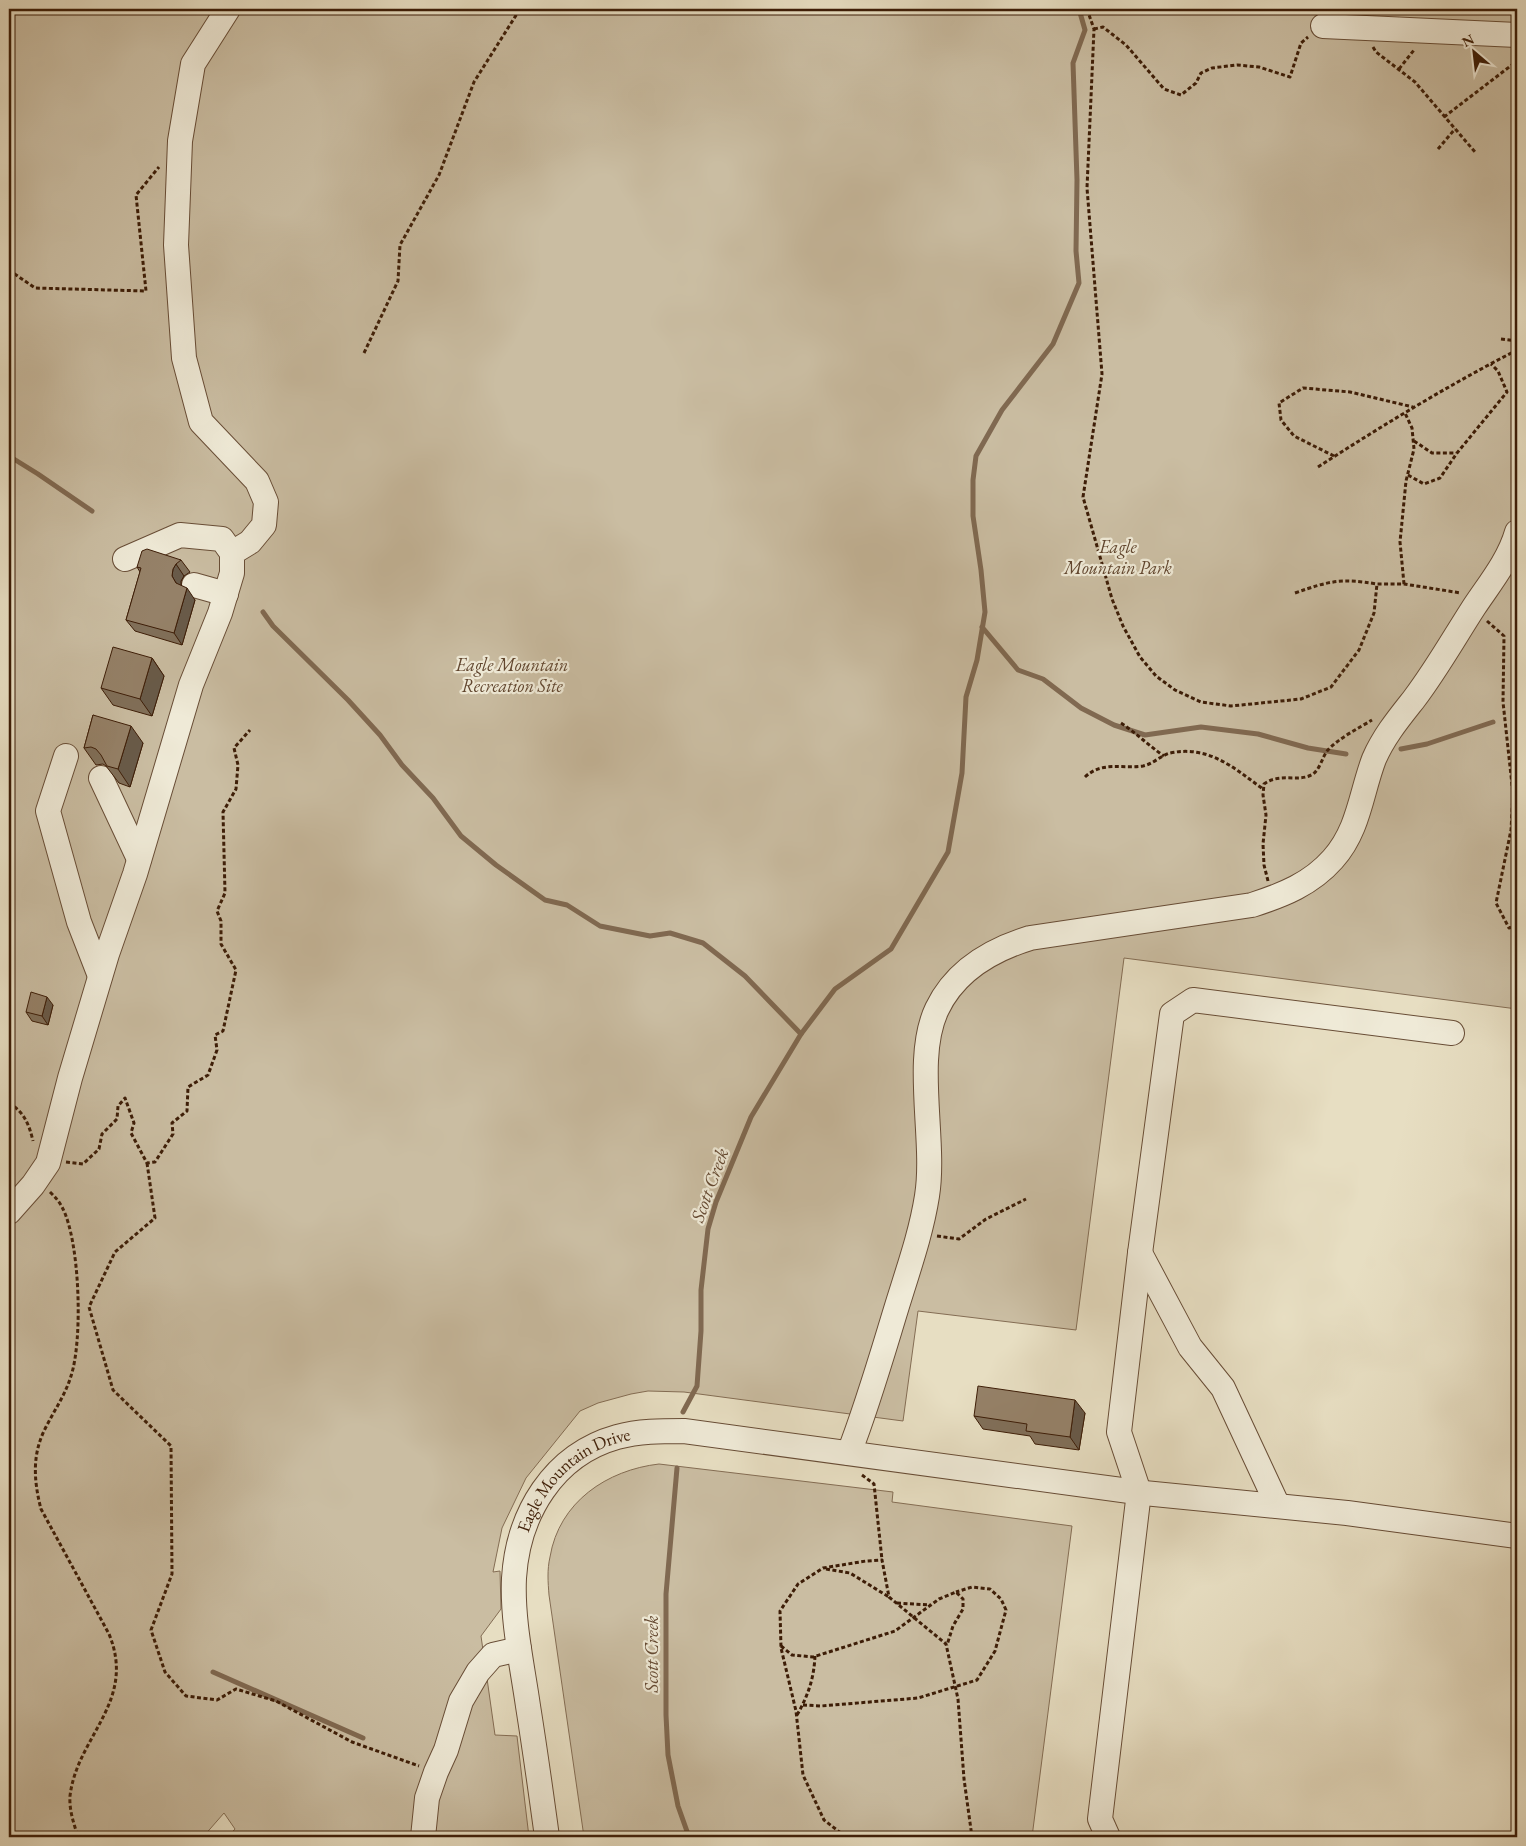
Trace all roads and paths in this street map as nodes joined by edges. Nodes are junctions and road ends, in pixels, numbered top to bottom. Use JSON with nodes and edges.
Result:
{"nodes":[{"id":1,"x":228,"y":9,"type":"edge"},
{"id":2,"x":520,"y":9,"type":"edge"},
{"id":3,"x":1087,"y":9,"type":"edge"},
{"id":4,"x":1323,"y":26,"type":"joint"},
{"id":5,"x":1360,"y":28,"type":"junction"},
{"id":6,"x":1094,"y":29,"type":"junction"},
{"id":7,"x":1517,"y":35,"type":"edge"},
{"id":8,"x":1517,"y":61,"type":"edge"},
{"id":9,"x":1444,"y":117,"type":"junction"},
{"id":10,"x":1455,"y":129,"type":"junction"},
{"id":11,"x":1438,"y":149,"type":"dead end"},
{"id":12,"x":1475,"y":152,"type":"dead end"},
{"id":13,"x":161,"y":164,"type":"dead end"},
{"id":14,"x":9,"y":270,"type":"edge"},
{"id":15,"x":1501,"y":339,"type":"dead end"},
{"id":16,"x":1517,"y":341,"type":"edge"},
{"id":17,"x":1517,"y":350,"type":"edge"},
{"id":18,"x":364,"y":353,"type":"dead end"},
{"id":19,"x":1491,"y":364,"type":"junction"},
{"id":20,"x":1414,"y":407,"type":"junction"},
{"id":21,"x":1405,"y":412,"type":"junction"},
{"id":22,"x":1414,"y":440,"type":"junction"},
{"id":23,"x":1457,"y":453,"type":"junction"},
{"id":24,"x":1334,"y":456,"type":"junction"},
{"id":25,"x":1318,"y":466,"type":"dead end"},
{"id":26,"x":1408,"y":475,"type":"junction"},
{"id":27,"x":1517,"y":532,"type":"edge"},
{"id":28,"x":232,"y":553,"type":"junction"},
{"id":29,"x":125,"y":559,"type":"dead end"},
{"id":30,"x":1377,"y":584,"type":"junction"},
{"id":31,"x":1404,"y":584,"type":"junction"},
{"id":32,"x":194,"y":585,"type":"dead end"},
{"id":33,"x":1295,"y":593,"type":"dead end"},
{"id":34,"x":226,"y":594,"type":"junction"},
{"id":35,"x":1477,"y":603,"type":"junction"},
{"id":36,"x":1379,"y":717,"type":"dead end"},
{"id":37,"x":1121,"y":723,"type":"dead end"},
{"id":38,"x":250,"y":730,"type":"dead end"},
{"id":39,"x":66,"y":756,"type":"dead end"},
{"id":40,"x":1164,"y":756,"type":"junction"},
{"id":41,"x":1084,"y":777,"type":"dead end"},
{"id":42,"x":101,"y":778,"type":"dead end"},
{"id":43,"x":1263,"y":789,"type":"junction"},
{"id":44,"x":1510,"y":830,"type":"junction"},
{"id":45,"x":1517,"y":831,"type":"edge"},
{"id":46,"x":139,"y":859,"type":"junction"},
{"id":47,"x":1272,"y":898,"type":"junction"},
{"id":48,"x":1517,"y":926,"type":"edge"},
{"id":49,"x":100,"y":976,"type":"junction"},
{"id":50,"x":1452,"y":1034,"type":"dead end"},
{"id":51,"x":9,"y":1103,"type":"edge"},
{"id":52,"x":147,"y":1163,"type":"junction"},
{"id":53,"x":42,"y":1171,"type":"junction"},
{"id":54,"x":1026,"y":1199,"type":"dead end"},
{"id":55,"x":9,"y":1212,"type":"edge"},
{"id":56,"x":919,"y":1233,"type":"junction"},
{"id":57,"x":1140,"y":1253,"type":"junction"},
{"id":58,"x":849,"y":1453,"type":"junction"},
{"id":59,"x":1140,"y":1492,"type":"junction"},
{"id":60,"x":1278,"y":1506,"type":"junction"},
{"id":61,"x":1517,"y":1536,"type":"edge"},
{"id":62,"x":882,"y":1560,"type":"junction"},
{"id":63,"x":823,"y":1568,"type":"junction"},
{"id":64,"x":956,"y":1592,"type":"junction"},
{"id":65,"x":889,"y":1598,"type":"junction"},
{"id":66,"x":894,"y":1602,"type":"junction"},
{"id":67,"x":931,"y":1605,"type":"junction"},
{"id":68,"x":914,"y":1618,"type":"junction"},
{"id":69,"x":947,"y":1645,"type":"junction"},
{"id":70,"x":781,"y":1646,"type":"junction"},
{"id":71,"x":519,"y":1650,"type":"junction"},
{"id":72,"x":815,"y":1656,"type":"junction"},
{"id":73,"x":955,"y":1686,"type":"junction"},
{"id":74,"x":802,"y":1705,"type":"junction"},
{"id":75,"x":796,"y":1715,"type":"junction"},
{"id":76,"x":436,"y":1772,"type":"junction"},
{"id":77,"x":78,"y":1837,"type":"edge"},
{"id":78,"x":423,"y":1837,"type":"edge"},
{"id":79,"x":548,"y":1837,"type":"edge"},
{"id":80,"x":596,"y":1837,"type":"edge"},
{"id":81,"x":611,"y":1837,"type":"edge"},
{"id":82,"x":846,"y":1837,"type":"edge"},
{"id":83,"x":972,"y":1837,"type":"edge"},
{"id":84,"x":1108,"y":1837,"type":"edge"}],
"edges":[{"from":1,"to":28,"type":"street"},
{"from":2,"to":18,"type":"path"},
{"from":3,"to":6,"type":"path"},
{"from":4,"to":5,"type":"street"},
{"from":4,"to":6,"type":"path"},
{"from":5,"to":7,"type":"street"},
{"from":5,"to":9,"type":"path"},
{"from":6,"to":30,"type":"path"},
{"from":8,"to":9,"type":"path"},
{"from":9,"to":10,"type":"path"},
{"from":10,"to":11,"type":"path"},
{"from":10,"to":12,"type":"path"},
{"from":13,"to":14,"type":"path"},
{"from":15,"to":16,"type":"path"},
{"from":17,"to":19,"type":"path"},
{"from":19,"to":20,"type":"path"},
{"from":19,"to":23,"type":"path"},
{"from":20,"to":21,"type":"path"},
{"from":20,"to":24,"type":"path"},
{"from":21,"to":22,"type":"path"},
{"from":21,"to":24,"type":"path"},
{"from":22,"to":23,"type":"path"},
{"from":22,"to":26,"type":"path"},
{"from":23,"to":26,"type":"path"},
{"from":24,"to":25,"type":"path"},
{"from":26,"to":31,"type":"path"},
{"from":27,"to":35,"type":"street"},
{"from":28,"to":29,"type":"street"},
{"from":28,"to":34,"type":"street"},
{"from":30,"to":31,"type":"path"},
{"from":30,"to":33,"type":"path"},
{"from":31,"to":35,"type":"path"},
{"from":32,"to":34,"type":"street"},
{"from":34,"to":46,"type":"street"},
{"from":35,"to":44,"type":"path"},
{"from":35,"to":47,"type":"street"},
{"from":36,"to":43,"type":"path"},
{"from":37,"to":40,"type":"path"},
{"from":38,"to":52,"type":"path"},
{"from":39,"to":49,"type":"street"},
{"from":40,"to":41,"type":"path"},
{"from":40,"to":43,"type":"path"},
{"from":42,"to":46,"type":"street"},
{"from":43,"to":47,"type":"path"},
{"from":44,"to":45,"type":"path"},
{"from":44,"to":48,"type":"path"},
{"from":46,"to":49,"type":"street"},
{"from":47,"to":56,"type":"street"},
{"from":49,"to":53,"type":"street"},
{"from":50,"to":57,"type":"street"},
{"from":51,"to":53,"type":"path"},
{"from":52,"to":53,"type":"path"},
{"from":52,"to":76,"type":"path"},
{"from":53,"to":55,"type":"street"},
{"from":53,"to":77,"type":"path"},
{"from":54,"to":56,"type":"path"},
{"from":56,"to":58,"type":"street"},
{"from":57,"to":59,"type":"street"},
{"from":57,"to":60,"type":"street"},
{"from":58,"to":59,"type":"street","name":"Eagle Mountain Drive"},
{"from":58,"to":62,"type":"path"},
{"from":58,"to":71,"type":"street","name":"Eagle Mountain Drive"},
{"from":59,"to":60,"type":"street","name":"Eagle Mountain Drive"},
{"from":59,"to":84,"type":"street"},
{"from":60,"to":61,"type":"street","name":"Eagle Mountain Drive"},
{"from":62,"to":63,"type":"path"},
{"from":62,"to":65,"type":"path"},
{"from":63,"to":65,"type":"path"},
{"from":63,"to":70,"type":"path"},
{"from":64,"to":67,"type":"path"},
{"from":64,"to":69,"type":"path"},
{"from":64,"to":73,"type":"path"},
{"from":65,"to":66,"type":"path"},
{"from":66,"to":67,"type":"path"},
{"from":66,"to":68,"type":"path"},
{"from":67,"to":68,"type":"path"},
{"from":68,"to":69,"type":"path"},
{"from":68,"to":72,"type":"path"},
{"from":69,"to":73,"type":"path"},
{"from":70,"to":72,"type":"path"},
{"from":70,"to":75,"type":"path"},
{"from":71,"to":76,"type":"street"},
{"from":71,"to":79,"type":"street","name":"Eagle Mountain Drive"},
{"from":72,"to":74,"type":"path"},
{"from":73,"to":74,"type":"path"},
{"from":73,"to":83,"type":"path"},
{"from":74,"to":75,"type":"path"},
{"from":75,"to":82,"type":"path"},
{"from":76,"to":78,"type":"street"},
{"from":80,"to":81,"type":"path"}]}
